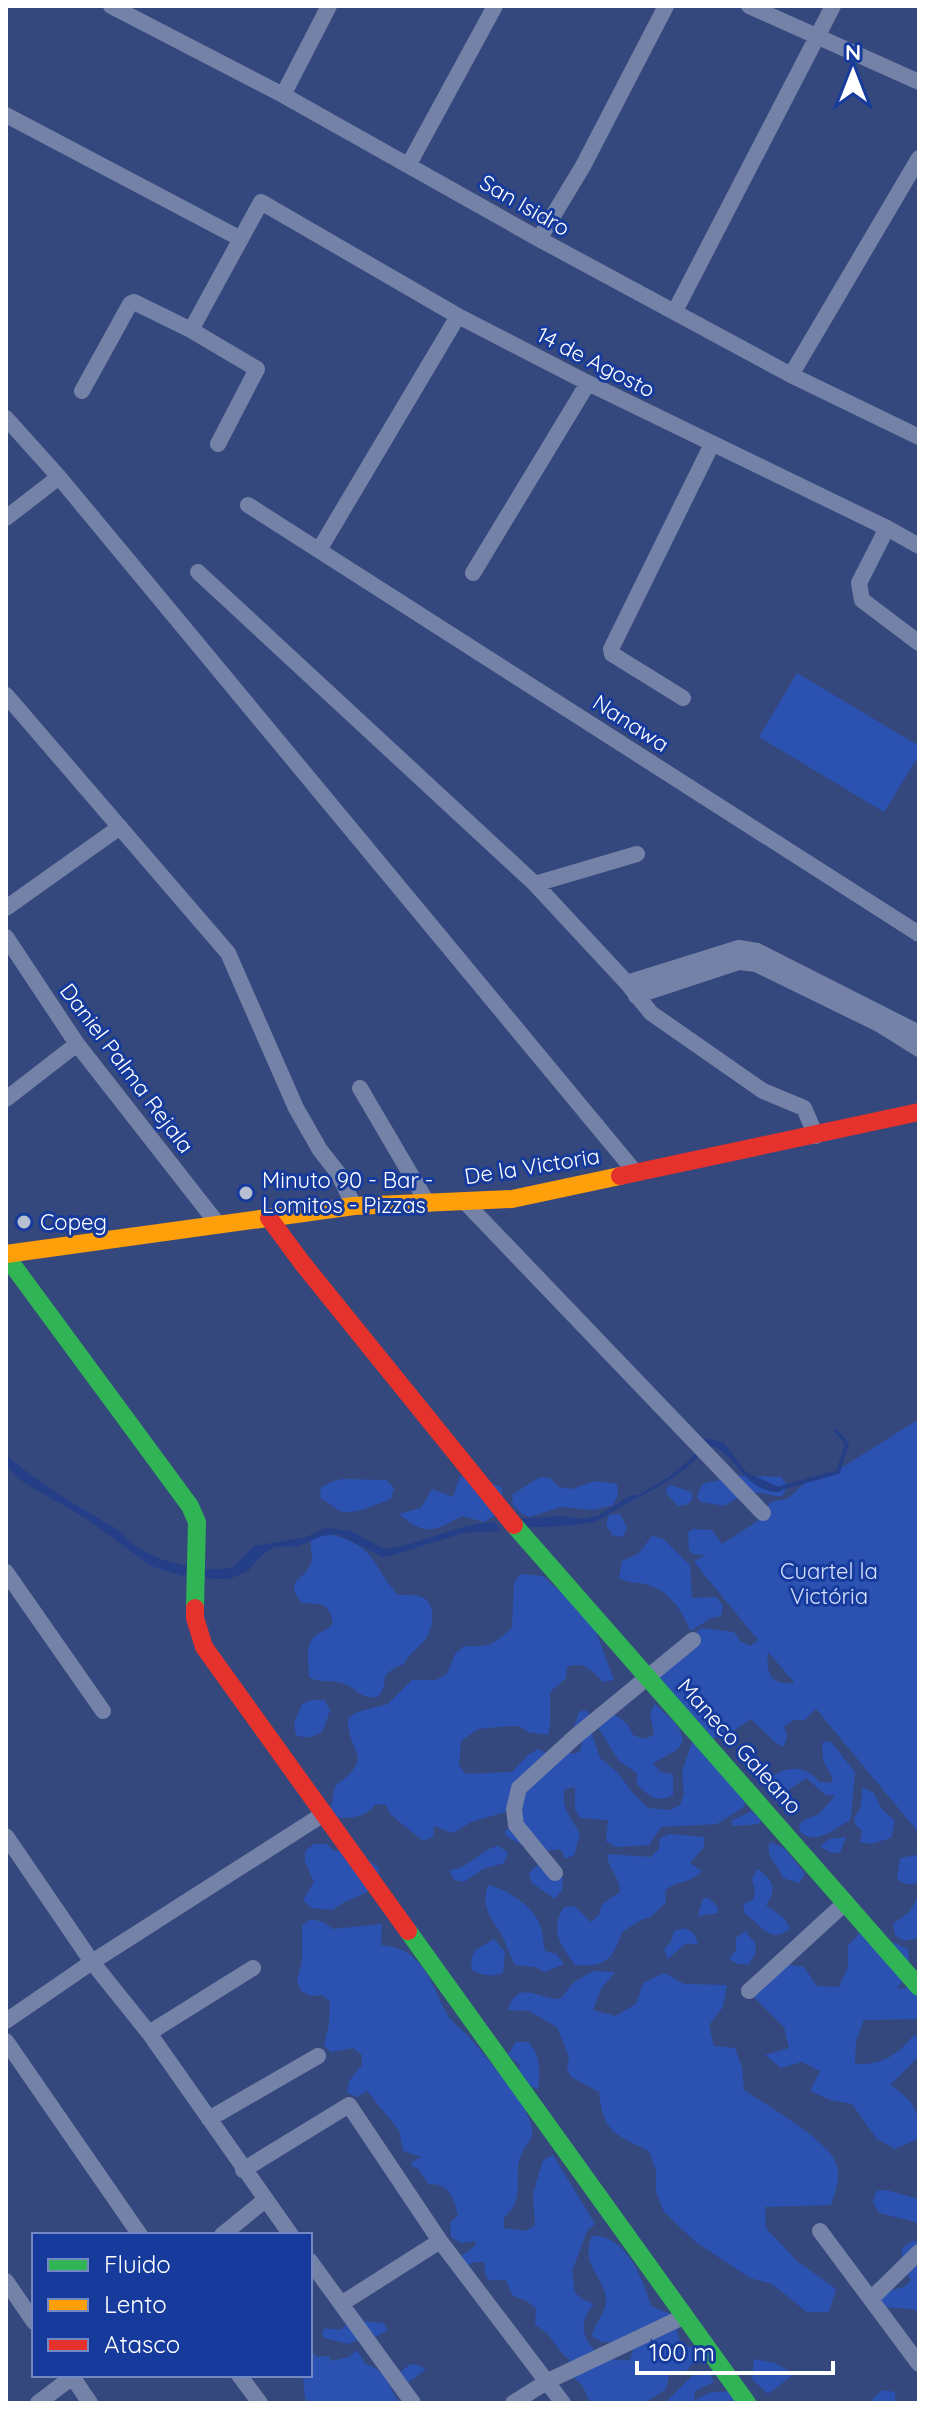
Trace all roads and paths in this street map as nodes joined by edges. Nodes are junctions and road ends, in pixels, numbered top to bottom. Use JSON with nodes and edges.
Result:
{"nodes":[{"id":1,"x":111,"y":6,"type":"edge"},
{"id":2,"x":329,"y":6,"type":"edge"},
{"id":3,"x":495,"y":6,"type":"edge"},
{"id":4,"x":666,"y":6,"type":"edge"},
{"id":5,"x":749,"y":6,"type":"edge"},
{"id":6,"x":833,"y":6,"type":"edge"},
{"id":7,"x":817,"y":37,"type":"junction"},
{"id":8,"x":919,"y":82,"type":"edge"},
{"id":9,"x":283,"y":95,"type":"junction"},
{"id":10,"x":6,"y":115,"type":"edge"},
{"id":11,"x":919,"y":158,"type":"edge"},
{"id":12,"x":409,"y":164,"type":"junction"},
{"id":13,"x":241,"y":239,"type":"junction"},
{"id":14,"x":539,"y":239,"type":"junction"},
{"id":15,"x":675,"y":311,"type":"junction"},
{"id":16,"x":458,"y":316,"type":"junction"},
{"id":17,"x":191,"y":330,"type":"junction"},
{"id":18,"x":791,"y":375,"type":"junction"},
{"id":19,"x":588,"y":383,"type":"junction"},
{"id":20,"x":82,"y":391,"type":"dead end"},
{"id":21,"x":6,"y":418,"type":"edge"},
{"id":22,"x":919,"y":437,"type":"edge"},
{"id":23,"x":218,"y":444,"type":"dead end"},
{"id":24,"x":712,"y":444,"type":"junction"},
{"id":25,"x":59,"y":477,"type":"junction"},
{"id":26,"x":248,"y":505,"type":"dead end"},
{"id":27,"x":6,"y":518,"type":"edge"},
{"id":28,"x":887,"y":528,"type":"junction"},
{"id":29,"x":919,"y":546,"type":"edge"},
{"id":30,"x":319,"y":550,"type":"junction"},
{"id":31,"x":198,"y":572,"type":"dead end"},
{"id":32,"x":473,"y":573,"type":"dead end"},
{"id":33,"x":919,"y":643,"type":"edge"},
{"id":34,"x":6,"y":695,"type":"edge"},
{"id":35,"x":683,"y":698,"type":"dead end"},
{"id":36,"x":120,"y":827,"type":"junction"},
{"id":37,"x":637,"y":854,"type":"dead end"},
{"id":38,"x":535,"y":884,"type":"junction"},
{"id":39,"x":6,"y":908,"type":"edge"},
{"id":40,"x":919,"y":934,"type":"edge"},
{"id":41,"x":6,"y":937,"type":"edge"},
{"id":42,"x":739,"y":955,"type":"junction"},
{"id":43,"x":632,"y":990,"type":"junction"},
{"id":44,"x":919,"y":1033,"type":"edge"},
{"id":45,"x":77,"y":1044,"type":"junction"},
{"id":46,"x":919,"y":1049,"type":"edge"},
{"id":47,"x":360,"y":1088,"type":"dead end"},
{"id":48,"x":6,"y":1099,"type":"edge"},
{"id":49,"x":919,"y":1112,"type":"edge"},
{"id":50,"x":816,"y":1136,"type":"junction"},
{"id":51,"x":636,"y":1173,"type":"junction"},
{"id":52,"x":465,"y":1202,"type":"junction"},
{"id":53,"x":428,"y":1204,"type":"junction"},
{"id":54,"x":354,"y":1206,"type":"junction"},
{"id":55,"x":269,"y":1218,"type":"junction"},
{"id":56,"x":217,"y":1223,"type":"junction"},
{"id":57,"x":6,"y":1255,"type":"edge"},
{"id":58,"x":763,"y":1513,"type":"dead end"},
{"id":59,"x":6,"y":1572,"type":"edge"},
{"id":60,"x":693,"y":1640,"type":"dead end"},
{"id":61,"x":648,"y":1678,"type":"junction"},
{"id":62,"x":103,"y":1711,"type":"dead end"},
{"id":63,"x":325,"y":1813,"type":"junction"},
{"id":64,"x":6,"y":1836,"type":"edge"},
{"id":65,"x":555,"y":1873,"type":"dead end"},
{"id":66,"x":846,"y":1902,"type":"junction"},
{"id":67,"x":92,"y":1962,"type":"junction"},
{"id":68,"x":253,"y":1968,"type":"dead end"},
{"id":69,"x":919,"y":1987,"type":"edge"},
{"id":70,"x":749,"y":1991,"type":"dead end"},
{"id":71,"x":6,"y":2021,"type":"edge"},
{"id":72,"x":149,"y":2033,"type":"junction"},
{"id":73,"x":6,"y":2041,"type":"edge"},
{"id":74,"x":318,"y":2056,"type":"dead end"},
{"id":75,"x":209,"y":2119,"type":"junction"},
{"id":76,"x":243,"y":2170,"type":"junction"},
{"id":77,"x":265,"y":2200,"type":"junction"},
{"id":78,"x":820,"y":2231,"type":"dead end"},
{"id":79,"x":139,"y":2233,"type":"edge"},
{"id":80,"x":224,"y":2233,"type":"edge"},
{"id":81,"x":290,"y":2233,"type":"edge"},
{"id":82,"x":440,"y":2241,"type":"junction"},
{"id":83,"x":919,"y":2252,"type":"edge"},
{"id":84,"x":312,"y":2264,"type":"edge"},
{"id":85,"x":6,"y":2281,"type":"edge"},
{"id":86,"x":871,"y":2299,"type":"junction"},
{"id":87,"x":341,"y":2304,"type":"junction"},
{"id":88,"x":685,"y":2316,"type":"junction"},
{"id":89,"x":32,"y":2319,"type":"edge"},
{"id":90,"x":919,"y":2364,"type":"edge"},
{"id":91,"x":72,"y":2377,"type":"edge"},
{"id":92,"x":74,"y":2377,"type":"edge"},
{"id":93,"x":240,"y":2377,"type":"edge"},
{"id":94,"x":548,"y":2381,"type":"junction"},
{"id":95,"x":38,"y":2403,"type":"edge"},
{"id":96,"x":90,"y":2403,"type":"edge"},
{"id":97,"x":260,"y":2403,"type":"edge"},
{"id":98,"x":413,"y":2403,"type":"edge"},
{"id":99,"x":513,"y":2403,"type":"edge"},
{"id":100,"x":563,"y":2403,"type":"edge"},
{"id":101,"x":747,"y":2403,"type":"edge"}],
"edges":[{"from":1,"to":9,"type":"street","name":"San Isidro"},
{"from":2,"to":9,"type":"street"},
{"from":3,"to":12,"type":"street"},
{"from":4,"to":14,"type":"street"},
{"from":5,"to":7,"type":"street"},
{"from":6,"to":7,"type":"street"},
{"from":7,"to":8,"type":"street"},
{"from":7,"to":15,"type":"street"},
{"from":9,"to":12,"type":"street","name":"San Isidro"},
{"from":10,"to":13,"type":"street"},
{"from":11,"to":18,"type":"street"},
{"from":12,"to":14,"type":"street","name":"San Isidro"},
{"from":13,"to":16,"type":"street","name":"14 de Agosto"},
{"from":13,"to":17,"type":"street"},
{"from":14,"to":15,"type":"street","name":"San Isidro"},
{"from":15,"to":18,"type":"street","name":"San Isidro"},
{"from":16,"to":19,"type":"street","name":"14 de Agosto"},
{"from":16,"to":30,"type":"street"},
{"from":17,"to":20,"type":"street"},
{"from":17,"to":23,"type":"street"},
{"from":18,"to":22,"type":"street","name":"San Isidro"},
{"from":19,"to":24,"type":"street","name":"14 de Agosto"},
{"from":19,"to":32,"type":"street"},
{"from":21,"to":25,"type":"street"},
{"from":24,"to":28,"type":"street","name":"14 de Agosto"},
{"from":24,"to":35,"type":"street"},
{"from":25,"to":27,"type":"street"},
{"from":25,"to":51,"type":"street"},
{"from":26,"to":30,"type":"street","name":"Nanawa"},
{"from":28,"to":29,"type":"street","name":"14 de Agosto"},
{"from":28,"to":33,"type":"street"},
{"from":30,"to":40,"type":"street","name":"Nanawa"},
{"from":31,"to":38,"type":"street"},
{"from":34,"to":36,"type":"street"},
{"from":36,"to":39,"type":"street"},
{"from":36,"to":54,"type":"street"},
{"from":37,"to":38,"type":"street"},
{"from":38,"to":43,"type":"street"},
{"from":41,"to":45,"type":"street","name":"Daniel Palma Rejala"},
{"from":42,"to":43,"type":"street"},
{"from":42,"to":44,"type":"street"},
{"from":42,"to":46,"type":"street"},
{"from":43,"to":50,"type":"street"},
{"from":45,"to":48,"type":"street"},
{"from":45,"to":56,"type":"street","name":"Daniel Palma Rejala"},
{"from":47,"to":53,"type":"street"},
{"from":49,"to":50,"type":"street","name":"De la Victoria"},
{"from":50,"to":51,"type":"street","name":"De la Victoria"},
{"from":51,"to":52,"type":"street","name":"De la Victoria"},
{"from":52,"to":53,"type":"street","name":"De la Victoria"},
{"from":52,"to":58,"type":"street"},
{"from":53,"to":54,"type":"street","name":"De la Victoria"},
{"from":54,"to":55,"type":"street","name":"De la Victoria"},
{"from":55,"to":56,"type":"street","name":"De la Victoria"},
{"from":55,"to":61,"type":"street","name":"Maneco Galeano"},
{"from":56,"to":57,"type":"street","name":"De la Victoria"},
{"from":57,"to":63,"type":"street"},
{"from":59,"to":62,"type":"street"},
{"from":60,"to":61,"type":"street"},
{"from":61,"to":65,"type":"street"},
{"from":61,"to":66,"type":"street","name":"Maneco Galeano"},
{"from":63,"to":67,"type":"street"},
{"from":63,"to":88,"type":"street"},
{"from":64,"to":67,"type":"street"},
{"from":66,"to":69,"type":"street","name":"Maneco Galeano"},
{"from":66,"to":70,"type":"street"},
{"from":67,"to":71,"type":"street"},
{"from":67,"to":72,"type":"street"},
{"from":68,"to":72,"type":"street"},
{"from":72,"to":75,"type":"street"},
{"from":73,"to":79,"type":"street"},
{"from":74,"to":75,"type":"street"},
{"from":75,"to":76,"type":"street"},
{"from":76,"to":77,"type":"street"},
{"from":76,"to":82,"type":"street"},
{"from":77,"to":80,"type":"street"},
{"from":77,"to":81,"type":"street"},
{"from":78,"to":86,"type":"street"},
{"from":82,"to":87,"type":"street"},
{"from":82,"to":94,"type":"street"},
{"from":83,"to":86,"type":"street"},
{"from":84,"to":87,"type":"street"},
{"from":85,"to":89,"type":"street"},
{"from":86,"to":90,"type":"street"},
{"from":87,"to":98,"type":"street"},
{"from":88,"to":94,"type":"street"},
{"from":88,"to":101,"type":"street"},
{"from":91,"to":95,"type":"street"},
{"from":92,"to":96,"type":"street"},
{"from":93,"to":97,"type":"street"},
{"from":94,"to":99,"type":"street"},
{"from":94,"to":100,"type":"street"}]}
